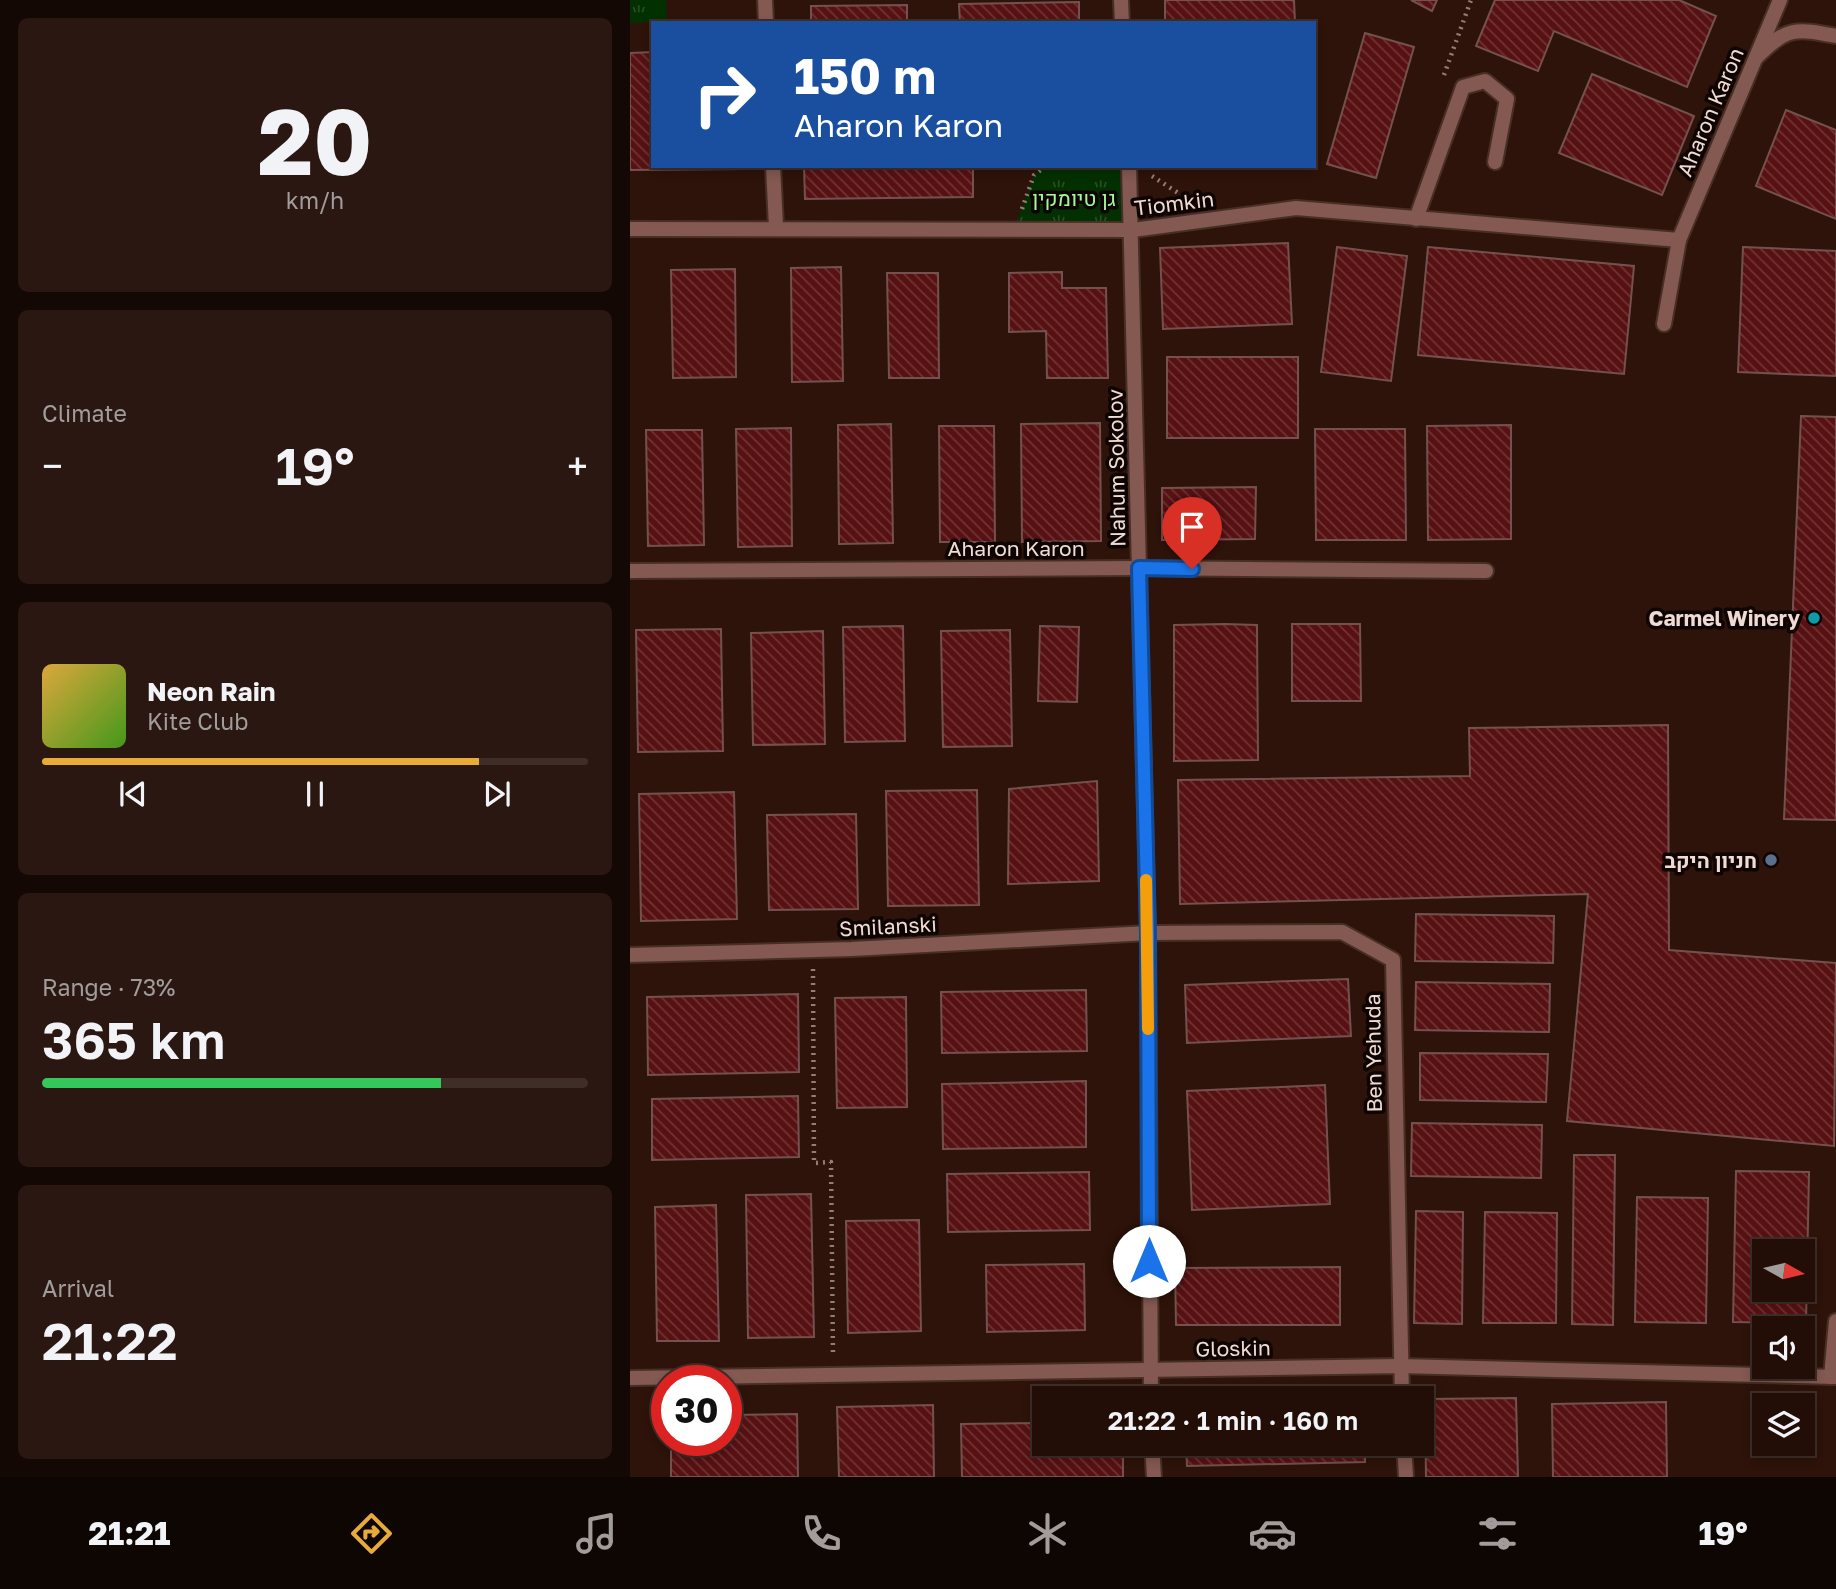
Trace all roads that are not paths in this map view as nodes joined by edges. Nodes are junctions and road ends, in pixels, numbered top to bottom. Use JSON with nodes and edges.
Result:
{"nodes":[{"id":1,"x":765,"y":0,"type":"edge"},
{"id":2,"x":1121,"y":0,"type":"edge"},
{"id":3,"x":1780,"y":0,"type":"edge"},
{"id":4,"x":766,"y":21,"type":"edge"},
{"id":5,"x":1122,"y":21,"type":"edge"},
{"id":6,"x":1836,"y":36,"type":"edge"},
{"id":7,"x":1757,"y":57,"type":"junction"},
{"id":8,"x":1495,"y":162,"type":"dead end"},
{"id":9,"x":773,"y":168,"type":"edge"},
{"id":10,"x":1129,"y":168,"type":"edge"},
{"id":11,"x":1416,"y":219,"type":"junction"},
{"id":12,"x":776,"y":227,"type":"junction"},
{"id":13,"x":630,"y":229,"type":"edge"},
{"id":14,"x":1133,"y":230,"type":"junction"},
{"id":15,"x":1679,"y":240,"type":"junction"},
{"id":16,"x":1664,"y":324,"type":"dead end"},
{"id":17,"x":1139,"y":568,"type":"junction"},
{"id":18,"x":630,"y":571,"type":"edge"},
{"id":19,"x":1486,"y":571,"type":"dead end"},
{"id":20,"x":1148,"y":933,"type":"junction"},
{"id":21,"x":630,"y":955,"type":"edge"},
{"id":22,"x":1836,"y":1321,"type":"edge"},
{"id":23,"x":1400,"y":1366,"type":"junction"},
{"id":24,"x":1150,"y":1371,"type":"junction"},
{"id":25,"x":1833,"y":1377,"type":"edge"},
{"id":26,"x":630,"y":1378,"type":"edge"},
{"id":27,"x":1151,"y":1386,"type":"edge"},
{"id":28,"x":1401,"y":1386,"type":"edge"},
{"id":29,"x":1153,"y":1456,"type":"edge"},
{"id":30,"x":1405,"y":1456,"type":"edge"},
{"id":31,"x":1154,"y":1477,"type":"edge"},
{"id":32,"x":1406,"y":1477,"type":"edge"}],
"edges":[{"from":1,"to":4,"type":"street"},
{"from":2,"to":5,"type":"street"},
{"from":3,"to":7,"type":"street","name":"Aharon Karon"},
{"from":6,"to":7,"type":"street"},
{"from":7,"to":15,"type":"street","name":"Aharon Karon"},
{"from":8,"to":11,"type":"street"},
{"from":9,"to":12,"type":"street"},
{"from":10,"to":14,"type":"street","name":"Nahum Sokolov"},
{"from":11,"to":14,"type":"street","name":"Tiomkin"},
{"from":11,"to":15,"type":"street","name":"Tiomkin"},
{"from":12,"to":13,"type":"street","name":"Tiomkin"},
{"from":12,"to":14,"type":"street","name":"Tiomkin"},
{"from":14,"to":17,"type":"street","name":"Nahum Sokolov"},
{"from":15,"to":16,"type":"street","name":"Aharon Karon"},
{"from":17,"to":18,"type":"street","name":"Aharon Karon"},
{"from":17,"to":19,"type":"street","name":"Aharon Karon"},
{"from":17,"to":20,"type":"street","name":"Nahum Sokolov"},
{"from":20,"to":21,"type":"street","name":"Smilanski"},
{"from":20,"to":23,"type":"street","name":"Ben Yehuda"},
{"from":20,"to":24,"type":"street","name":"Nahum Sokolov"},
{"from":22,"to":25,"type":"street"},
{"from":23,"to":24,"type":"street","name":"Gloskin"},
{"from":23,"to":25,"type":"street","name":"Gloskin"},
{"from":23,"to":28,"type":"street","name":"Ben Yehuda"},
{"from":24,"to":26,"type":"street","name":"Gloskin"},
{"from":24,"to":27,"type":"street","name":"Nahum Sokolov"},
{"from":29,"to":31,"type":"street"},
{"from":30,"to":32,"type":"street"}]}
